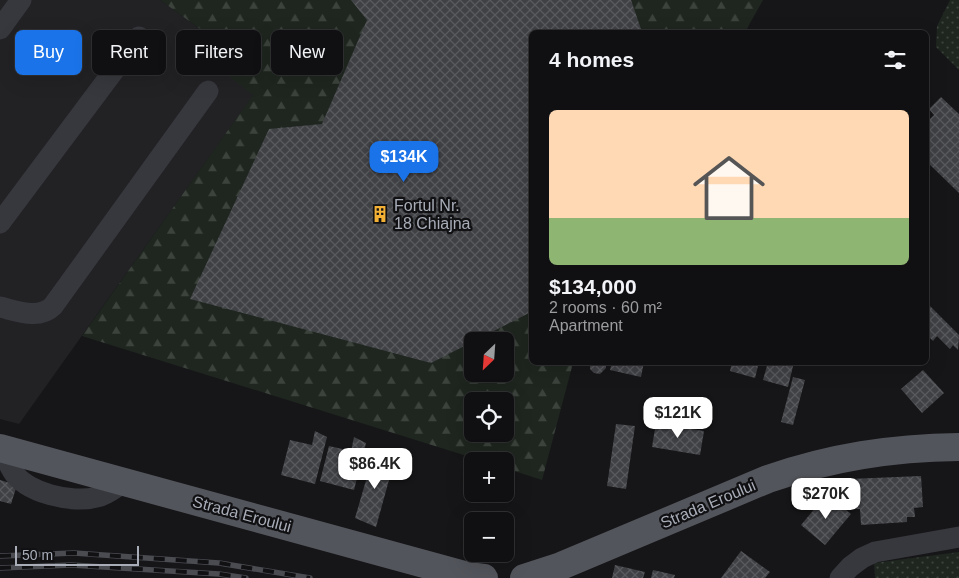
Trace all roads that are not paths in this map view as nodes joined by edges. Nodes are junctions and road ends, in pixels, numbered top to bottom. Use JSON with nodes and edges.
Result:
{"nodes":[{"id":1,"x":21,"y":0,"type":"edge"},
{"id":2,"x":0,"y":29,"type":"edge"},
{"id":3,"x":111,"y":75,"type":"edge"},
{"id":4,"x":208,"y":90,"type":"dead end"},
{"id":5,"x":0,"y":223,"type":"edge"},
{"id":6,"x":0,"y":307,"type":"edge"},
{"id":7,"x":959,"y":447,"type":"edge"},
{"id":8,"x":2,"y":448,"type":"edge"},
{"id":9,"x":959,"y":537,"type":"edge"},
{"id":10,"x":484,"y":578,"type":"edge"},
{"id":11,"x":524,"y":578,"type":"edge"},
{"id":12,"x":840,"y":578,"type":"edge"}],
"edges":[{"from":1,"to":2,"type":"lane"},
{"from":3,"to":5,"type":"lane"},
{"from":4,"to":6,"type":"lane"},
{"from":7,"to":11,"type":"main road","name":"Strada Eroului"},
{"from":8,"to":10,"type":"main road","name":"Strada Eroului"},
{"from":9,"to":12,"type":"lane"}]}
